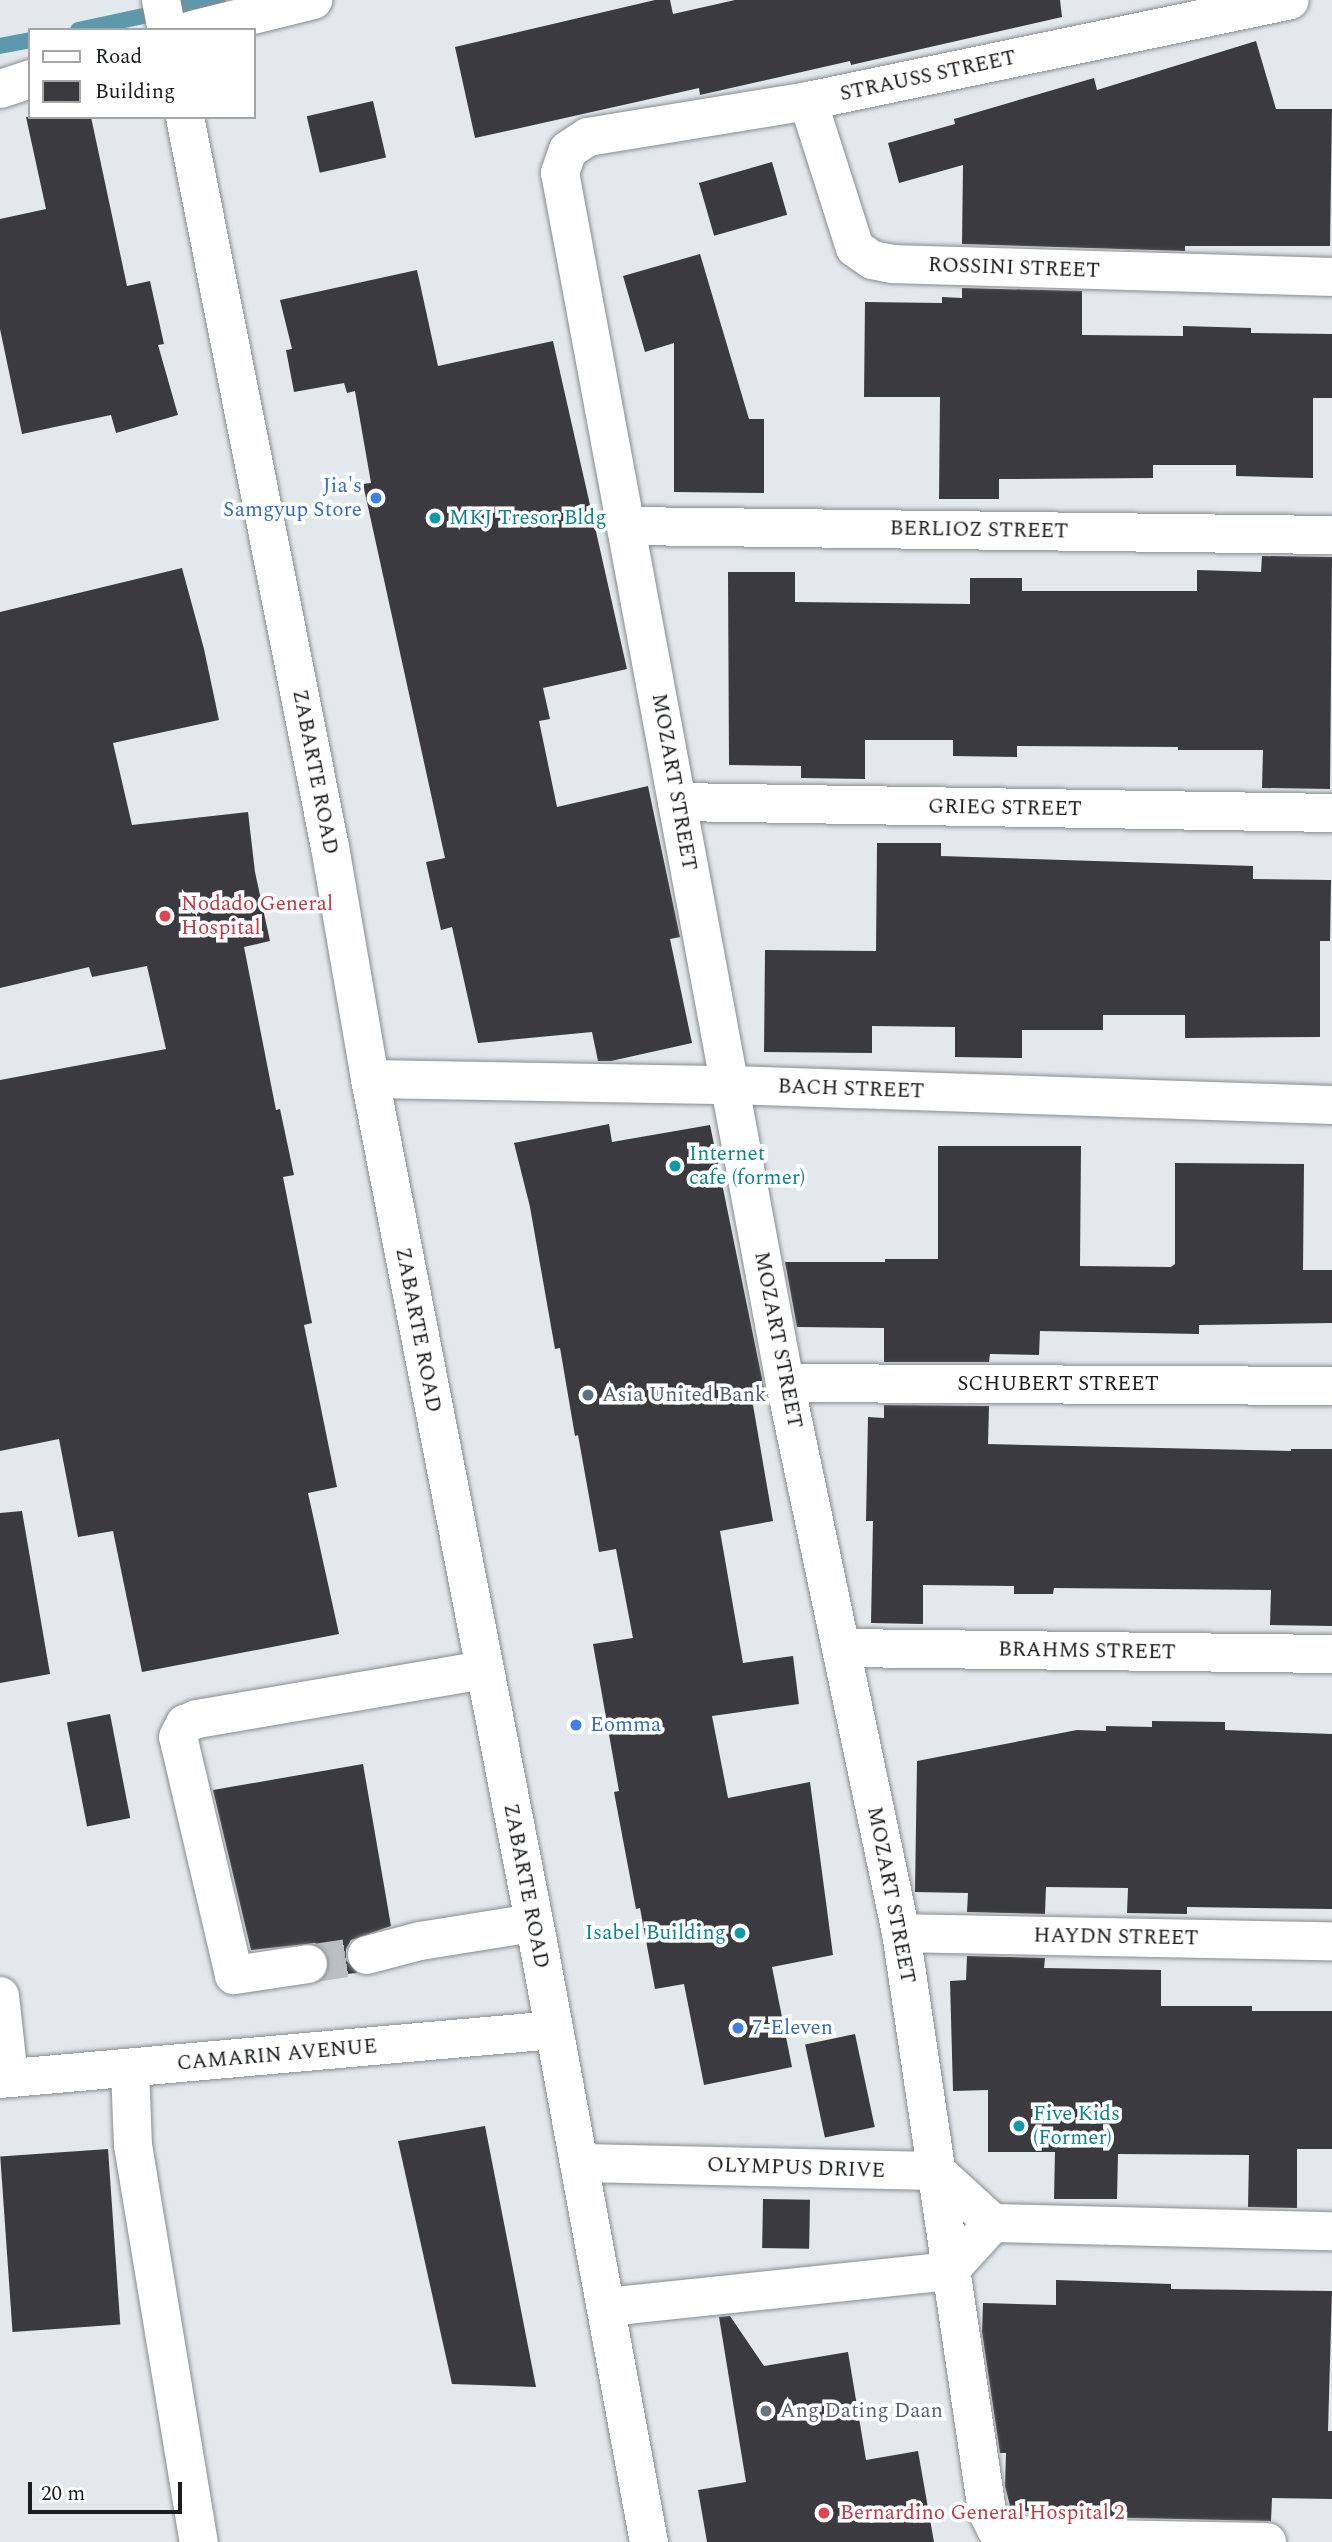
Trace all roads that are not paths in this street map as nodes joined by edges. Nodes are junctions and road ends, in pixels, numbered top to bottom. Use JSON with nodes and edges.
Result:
{"nodes":[{"id":1,"x":161,"y":0,"type":"edge"},
{"id":2,"x":313,"y":0,"type":"edge"},
{"id":3,"x":1290,"y":0,"type":"edge"},
{"id":4,"x":167,"y":28,"type":"edge"},
{"id":5,"x":200,"y":28,"type":"edge"},
{"id":6,"x":28,"y":80,"type":"edge"},
{"id":7,"x":0,"y":89,"type":"edge"},
{"id":8,"x":808,"y":101,"type":"junction"},
{"id":9,"x":185,"y":119,"type":"edge"},
{"id":10,"x":568,"y":150,"type":"joint"},
{"id":11,"x":1332,"y":277,"type":"edge"},
{"id":12,"x":626,"y":526,"type":"junction"},
{"id":13,"x":1332,"y":535,"type":"edge"},
{"id":14,"x":677,"y":802,"type":"junction"},
{"id":15,"x":1332,"y":813,"type":"edge"},
{"id":16,"x":370,"y":1080,"type":"junction"},
{"id":17,"x":730,"y":1085,"type":"junction"},
{"id":18,"x":1332,"y":1105,"type":"edge"},
{"id":19,"x":785,"y":1383,"type":"junction"},
{"id":20,"x":1332,"y":1386,"type":"edge"},
{"id":21,"x":842,"y":1648,"type":"junction"},
{"id":22,"x":1332,"y":1654,"type":"edge"},
{"id":23,"x":484,"y":1670,"type":"junction"},
{"id":24,"x":533,"y":1923,"type":"junction"},
{"id":25,"x":901,"y":1933,"type":"junction"},
{"id":26,"x":1332,"y":1941,"type":"edge"},
{"id":27,"x":367,"y":1955,"type":"tunnel mouth"},
{"id":28,"x":308,"y":1964,"type":"tunnel mouth"},
{"id":29,"x":0,"y":1996,"type":"edge"},
{"id":30,"x":554,"y":2030,"type":"junction"},
{"id":31,"x":130,"y":2068,"type":"junction"},
{"id":32,"x":4,"y":2079,"type":"edge"},
{"id":33,"x":580,"y":2162,"type":"junction"},
{"id":34,"x":936,"y":2171,"type":"junction"},
{"id":35,"x":993,"y":2224,"type":"junction"},
{"id":36,"x":1332,"y":2231,"type":"edge"},
{"id":37,"x":949,"y":2271,"type":"junction"},
{"id":38,"x":607,"y":2307,"type":"junction"},
{"id":39,"x":199,"y":2542,"type":"edge"},
{"id":40,"x":649,"y":2542,"type":"edge"},
{"id":41,"x":1267,"y":2542,"type":"edge"}],
"edges":[{"from":1,"to":4,"type":"street"},
{"from":2,"to":5,"type":"street"},
{"from":3,"to":8,"type":"street","name":"STRAUSS STREET"},
{"from":6,"to":7,"type":"street"},
{"from":8,"to":10,"type":"street","name":"STRAUSS STREET"},
{"from":8,"to":11,"type":"street","name":"ROSSINI STREET"},
{"from":9,"to":16,"type":"street","name":"ZABARTE ROAD"},
{"from":10,"to":12,"type":"street","name":"MOZART STREET"},
{"from":12,"to":13,"type":"street","name":"BERLIOZ STREET"},
{"from":12,"to":14,"type":"street","name":"MOZART STREET"},
{"from":14,"to":15,"type":"street","name":"GRIEG STREET"},
{"from":14,"to":17,"type":"street","name":"MOZART STREET"},
{"from":16,"to":17,"type":"street","name":"BACH STREET"},
{"from":16,"to":23,"type":"street","name":"ZABARTE ROAD"},
{"from":17,"to":18,"type":"street","name":"BACH STREET"},
{"from":17,"to":19,"type":"street","name":"MOZART STREET"},
{"from":19,"to":20,"type":"street","name":"SCHUBERT STREET"},
{"from":19,"to":21,"type":"street","name":"MOZART STREET"},
{"from":21,"to":22,"type":"street","name":"BRAHMS STREET"},
{"from":21,"to":25,"type":"street","name":"MOZART STREET"},
{"from":23,"to":24,"type":"street","name":"ZABARTE ROAD"},
{"from":23,"to":28,"type":"street"},
{"from":24,"to":27,"type":"street"},
{"from":24,"to":30,"type":"street","name":"ZABARTE ROAD"},
{"from":25,"to":26,"type":"street","name":"HAYDN STREET"},
{"from":25,"to":34,"type":"street","name":"MOZART STREET"},
{"from":29,"to":32,"type":"street"},
{"from":30,"to":31,"type":"street","name":"CAMARIN AVENUE"},
{"from":30,"to":33,"type":"street","name":"ZABARTE ROAD"},
{"from":31,"to":32,"type":"street","name":"CAMARIN AVENUE"},
{"from":31,"to":39,"type":"street"},
{"from":33,"to":34,"type":"street","name":"OLYMPUS DRIVE"},
{"from":33,"to":38,"type":"street","name":"ZABARTE ROAD"},
{"from":34,"to":35,"type":"street"},
{"from":34,"to":37,"type":"street","name":"MOZART STREET"},
{"from":35,"to":36,"type":"street"},
{"from":35,"to":37,"type":"street"},
{"from":37,"to":38,"type":"street"},
{"from":37,"to":41,"type":"street","name":"MOZART STREET"},
{"from":38,"to":40,"type":"street","name":"ZABARTE ROAD"}]}
